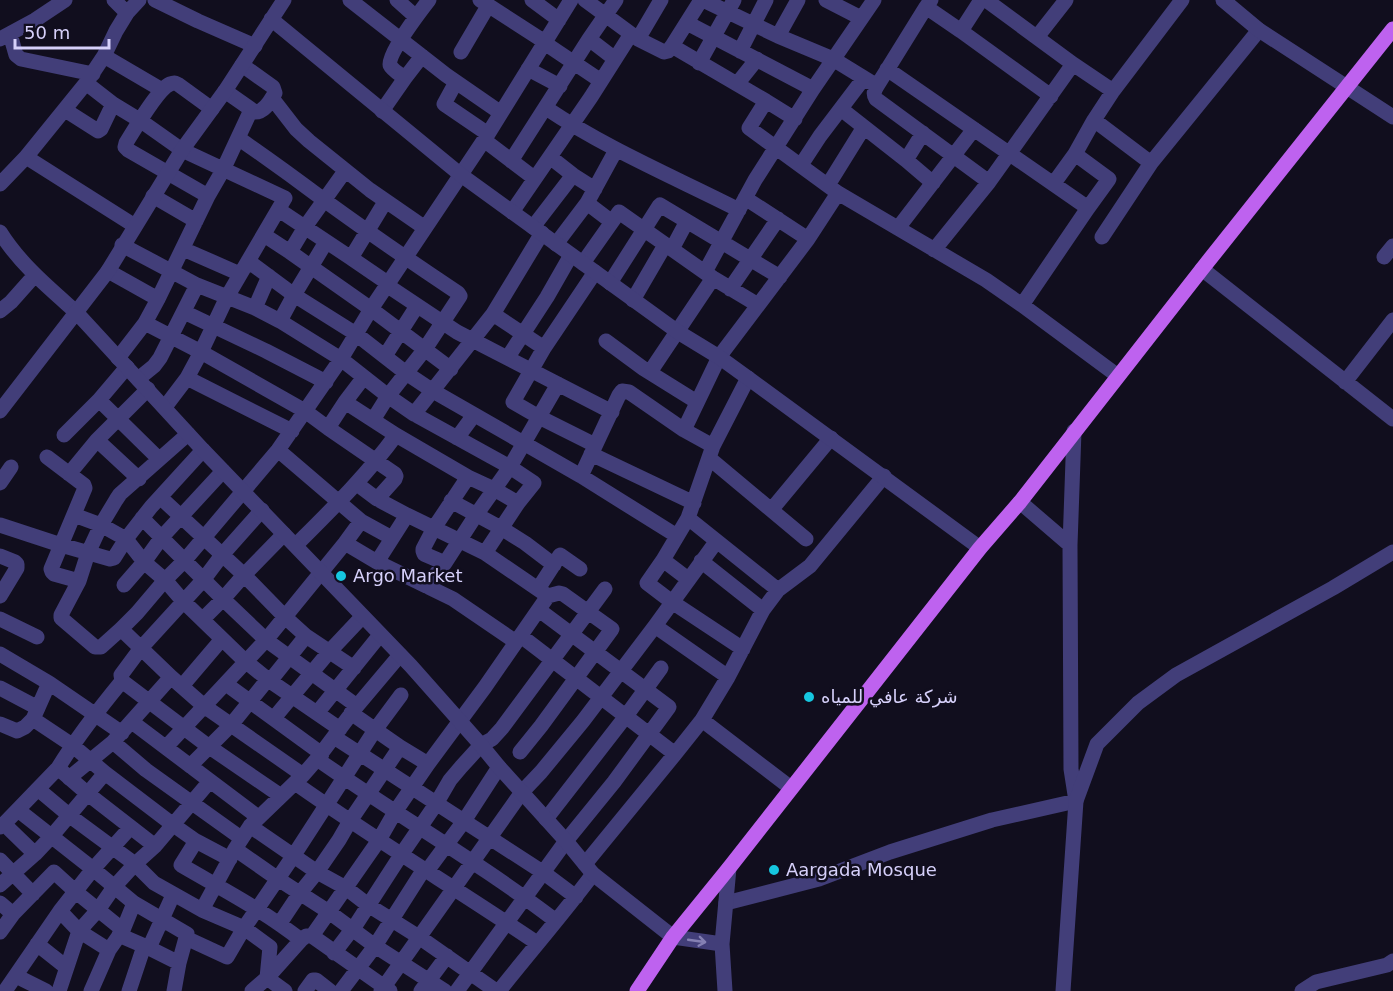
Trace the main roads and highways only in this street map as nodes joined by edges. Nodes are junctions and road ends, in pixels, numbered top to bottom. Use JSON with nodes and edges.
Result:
{"nodes":[{"id":1,"x":1393,"y":29,"type":"edge"},
{"id":2,"x":637,"y":991,"type":"edge"}],
"edges":[{"from":1,"to":2,"type":"main road"}]}
